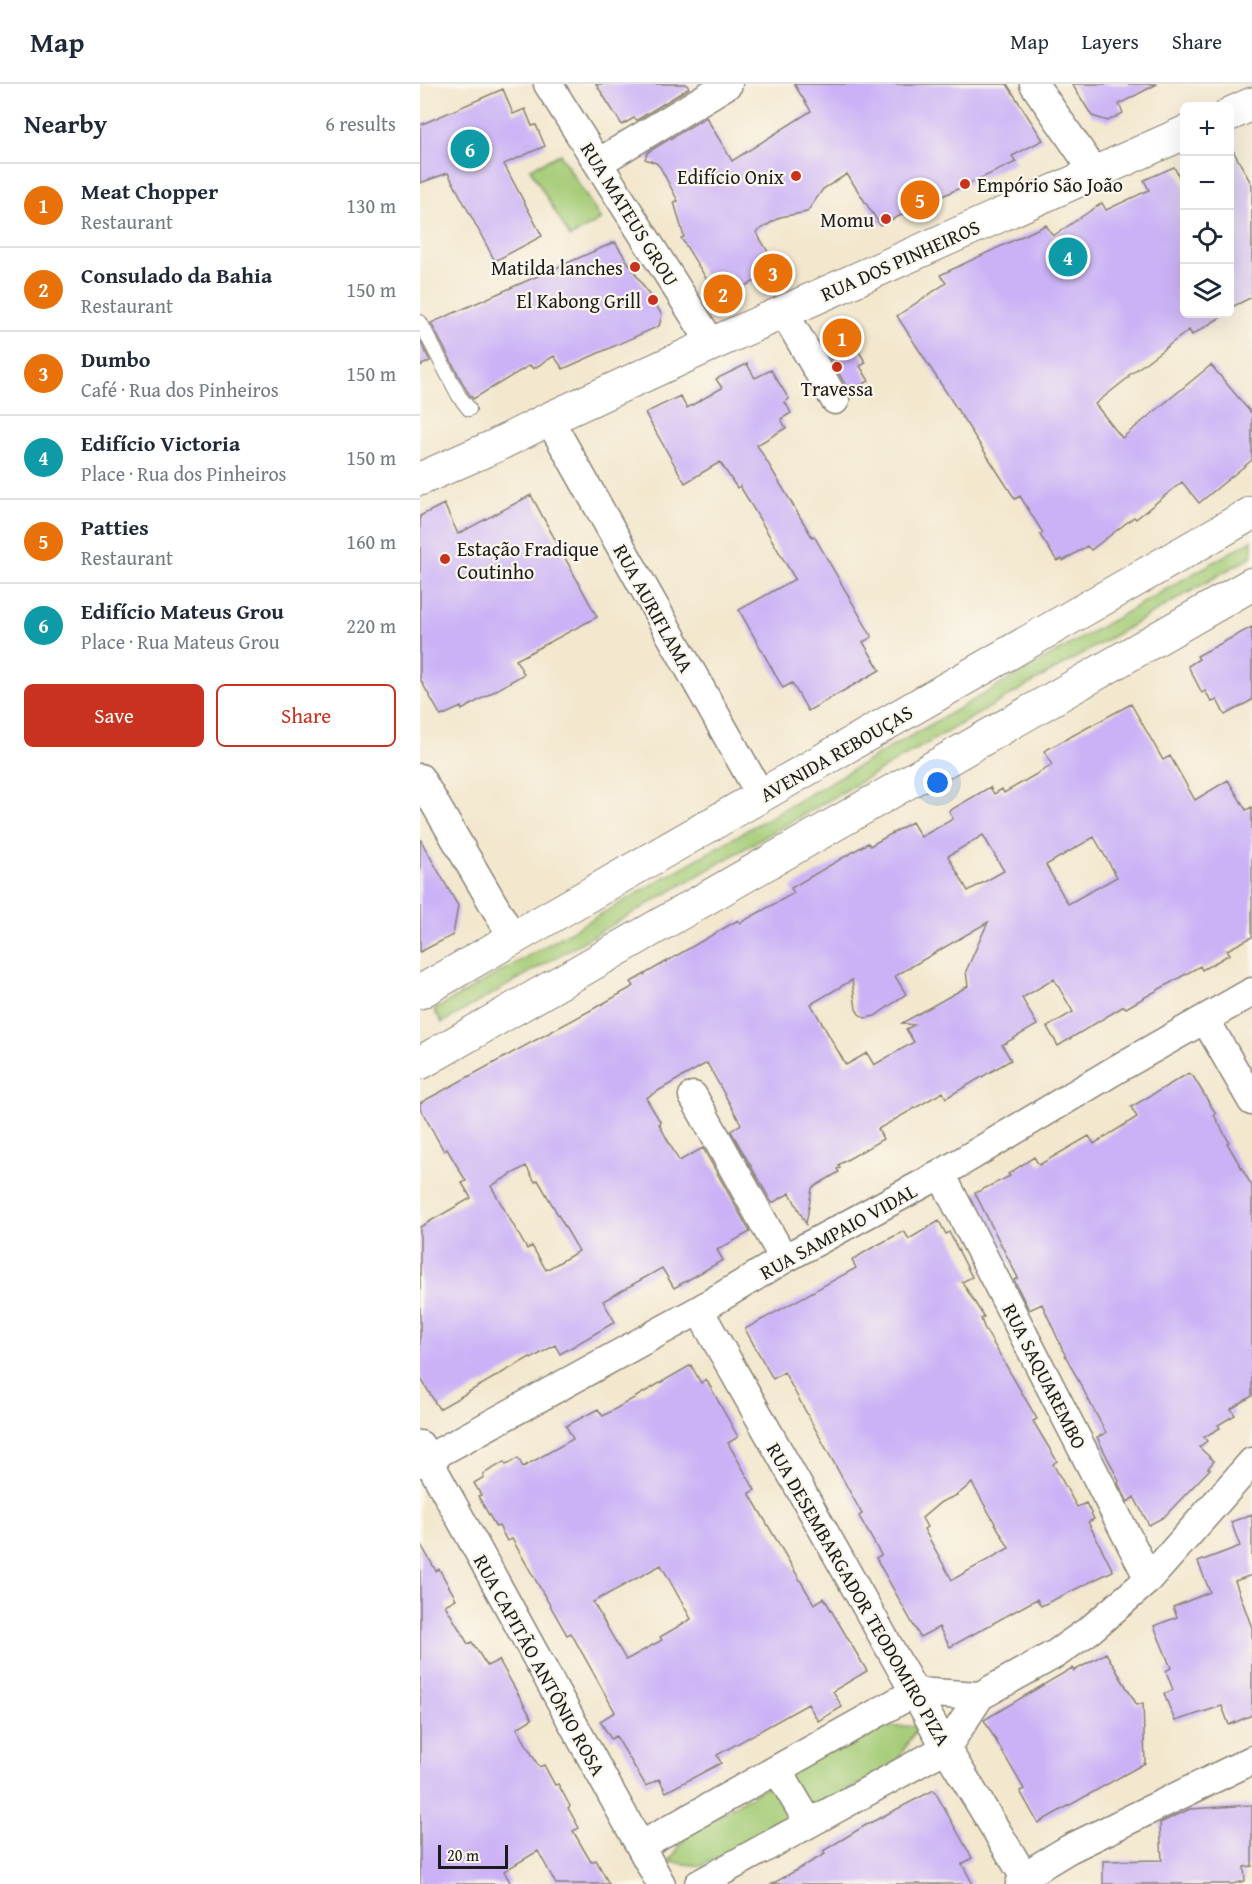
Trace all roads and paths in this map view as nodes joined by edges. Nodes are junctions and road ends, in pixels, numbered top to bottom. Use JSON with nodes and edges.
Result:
{"nodes":[{"id":1,"x":548,"y":84,"type":"edge"},
{"id":2,"x":728,"y":84,"type":"edge"},
{"id":3,"x":1034,"y":84,"type":"edge"},
{"id":4,"x":1252,"y":104,"type":"edge"},
{"id":5,"x":1234,"y":112,"type":"edge"},
{"id":6,"x":1180,"y":136,"type":"edge"},
{"id":7,"x":598,"y":164,"type":"junction"},
{"id":8,"x":1095,"y":172,"type":"junction"},
{"id":9,"x":783,"y":311,"type":"junction"},
{"id":10,"x":420,"y":322,"type":"edge"},
{"id":11,"x":712,"y":344,"type":"junction"},
{"id":12,"x":835,"y":400,"type":"dead end"},
{"id":13,"x":469,"y":409,"type":"dead end"},
{"id":14,"x":549,"y":419,"type":"junction"},
{"id":15,"x":420,"y":479,"type":"edge"},
{"id":16,"x":1252,"y":513,"type":"edge"},
{"id":17,"x":1252,"y":584,"type":"edge"},
{"id":18,"x":420,"y":778,"type":"edge"},
{"id":19,"x":761,"y":796,"type":"junction"},
{"id":20,"x":513,"y":938,"type":"junction"},
{"id":21,"x":420,"y":992,"type":"edge"},
{"id":22,"x":1252,"y":992,"type":"edge"},
{"id":23,"x":1205,"y":1019,"type":"junction"},
{"id":24,"x":420,"y":1063,"type":"edge"},
{"id":25,"x":693,"y":1096,"type":"dead end"},
{"id":26,"x":1252,"y":1101,"type":"edge"},
{"id":27,"x":941,"y":1174,"type":"junction"},
{"id":28,"x":784,"y":1259,"type":"junction"},
{"id":29,"x":699,"y":1310,"type":"junction"},
{"id":30,"x":423,"y":1456,"type":"edge"},
{"id":31,"x":1252,"y":1462,"type":"edge"},
{"id":32,"x":1149,"y":1579,"type":"junction"},
{"id":33,"x":915,"y":1692,"type":"junction"},
{"id":34,"x":980,"y":1696,"type":"junction"},
{"id":35,"x":946,"y":1748,"type":"junction"},
{"id":36,"x":1252,"y":1760,"type":"edge"},
{"id":37,"x":777,"y":1769,"type":"junction"},
{"id":38,"x":809,"y":1823,"type":"junction"},
{"id":39,"x":640,"y":1846,"type":"junction"},
{"id":40,"x":1022,"y":1880,"type":"edge"},
{"id":41,"x":661,"y":1884,"type":"edge"},
{"id":42,"x":699,"y":1884,"type":"edge"}],
"edges":[{"from":1,"to":7,"type":"street","name":"RUA MATEUS GROU"},
{"from":2,"to":7,"type":"street"},
{"from":3,"to":8,"type":"street"},
{"from":4,"to":5,"type":"main road"},
{"from":6,"to":8,"type":"main road","name":"RUA DOS PINHEIROS"},
{"from":7,"to":11,"type":"street","name":"RUA MATEUS GROU"},
{"from":8,"to":9,"type":"main road","name":"RUA DOS PINHEIROS"},
{"from":9,"to":11,"type":"main road","name":"RUA DOS PINHEIROS"},
{"from":9,"to":12,"type":"street"},
{"from":10,"to":13,"type":"lane"},
{"from":11,"to":14,"type":"main road","name":"RUA DOS PINHEIROS"},
{"from":14,"to":15,"type":"main road","name":"RUA DOS PINHEIROS"},
{"from":14,"to":19,"type":"street","name":"RUA AURIFLAMA"},
{"from":16,"to":19,"type":"main road","name":"AVENIDA REBOUÇAS"},
{"from":17,"to":24,"type":"main road"},
{"from":18,"to":20,"type":"street"},
{"from":19,"to":20,"type":"main road","name":"AVENIDA REBOUÇAS"},
{"from":20,"to":21,"type":"main road","name":"AVENIDA REBOUÇAS"},
{"from":22,"to":23,"type":"street","name":"RUA SAMPAIO VIDAL"},
{"from":23,"to":26,"type":"street"},
{"from":23,"to":27,"type":"street","name":"RUA SAMPAIO VIDAL"},
{"from":25,"to":28,"type":"street"},
{"from":27,"to":28,"type":"street","name":"RUA SAMPAIO VIDAL"},
{"from":27,"to":32,"type":"street","name":"RUA SAQUAREMBO"},
{"from":28,"to":29,"type":"street","name":"RUA SAMPAIO VIDAL"},
{"from":29,"to":30,"type":"street","name":"RUA SAMPAIO VIDAL"},
{"from":29,"to":33,"type":"street","name":"RUA DESEMBARGADOR TEODOMIRO PIZA"},
{"from":30,"to":39,"type":"street","name":"RUA CAPITÃO ANTÔNIO ROSA"},
{"from":31,"to":32,"type":"street"},
{"from":32,"to":34,"type":"street"},
{"from":33,"to":34,"type":"street"},
{"from":33,"to":35,"type":"street","name":"RUA DESEMBARGADOR TEODOMIRO PIZA"},
{"from":33,"to":37,"type":"street"},
{"from":34,"to":35,"type":"street"},
{"from":35,"to":38,"type":"street"},
{"from":35,"to":40,"type":"street","name":"RUA DESEMBARGADOR TEODOMIRO PIZA"},
{"from":36,"to":40,"type":"street"},
{"from":37,"to":38,"type":"street"},
{"from":37,"to":39,"type":"street"},
{"from":38,"to":42,"type":"street"},
{"from":39,"to":41,"type":"street","name":"RUA CAPITÃO ANTÔNIO ROSA"}]}
